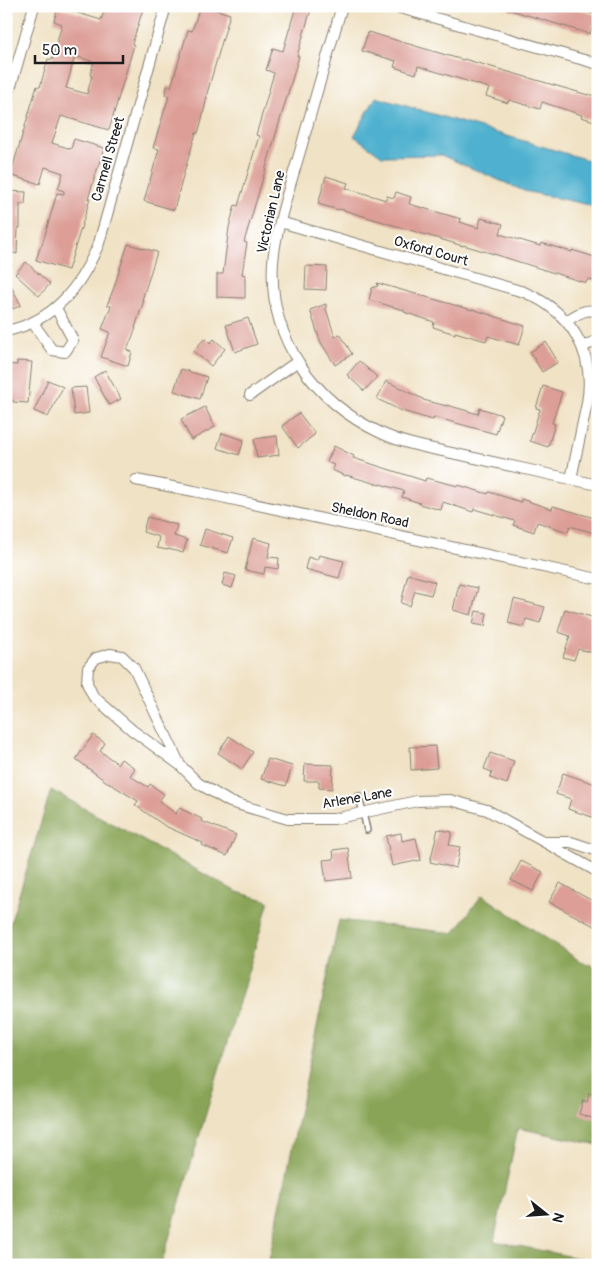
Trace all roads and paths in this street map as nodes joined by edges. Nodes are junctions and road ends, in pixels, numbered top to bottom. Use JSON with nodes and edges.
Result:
{"nodes":[{"id":1,"x":34,"y":6,"type":"edge"},
{"id":2,"x":166,"y":6,"type":"edge"},
{"id":3,"x":342,"y":6,"type":"edge"},
{"id":4,"x":393,"y":6,"type":"edge"},
{"id":5,"x":598,"y":64,"type":"edge"},
{"id":6,"x":6,"y":103,"type":"edge"},
{"id":7,"x":280,"y":222,"type":"junction"},
{"id":8,"x":56,"y":308,"type":"junction"},
{"id":9,"x":598,"y":312,"type":"edge"},
{"id":10,"x":566,"y":321,"type":"junction"},
{"id":11,"x":33,"y":323,"type":"junction"},
{"id":12,"x":6,"y":330,"type":"edge"},
{"id":13,"x":598,"y":340,"type":"edge"},
{"id":14,"x":582,"y":347,"type":"junction"},
{"id":15,"x":298,"y":361,"type":"junction"},
{"id":16,"x":250,"y":394,"type":"dead end"},
{"id":17,"x":571,"y":479,"type":"junction"},
{"id":18,"x":136,"y":480,"type":"dead end"},
{"id":19,"x":598,"y":485,"type":"edge"},
{"id":20,"x":598,"y":579,"type":"edge"},
{"id":21,"x":180,"y":766,"type":"junction"},
{"id":22,"x":359,"y":796,"type":"dead end"},
{"id":23,"x":363,"y":813,"type":"junction"},
{"id":24,"x":367,"y":830,"type":"dead end"},
{"id":25,"x":544,"y":842,"type":"junction"},
{"id":26,"x":598,"y":850,"type":"edge"},
{"id":27,"x":598,"y":872,"type":"edge"}],
"edges":[{"from":1,"to":6,"type":"street"},
{"from":2,"to":8,"type":"street","name":"Carmell Street"},
{"from":3,"to":7,"type":"street","name":"Victorian Lane"},
{"from":4,"to":5,"type":"street"},
{"from":7,"to":10,"type":"street","name":"Oxford Court"},
{"from":7,"to":15,"type":"street","name":"Victorian Lane"},
{"from":8,"to":11,"type":"street","name":"Carmell Street"},
{"from":8,"to":11,"type":"street"},
{"from":9,"to":10,"type":"street"},
{"from":10,"to":14,"type":"street","name":"Oxford Court"},
{"from":11,"to":12,"type":"street","name":"Carmell Street"},
{"from":13,"to":14,"type":"street"},
{"from":14,"to":17,"type":"street","name":"Oxford Court"},
{"from":15,"to":16,"type":"street"},
{"from":15,"to":17,"type":"street","name":"Victorian Lane"},
{"from":17,"to":19,"type":"street","name":"Victorian Lane"},
{"from":18,"to":20,"type":"street","name":"Sheldon Road"},
{"from":21,"to":21,"type":"street","name":"Arlene Lane"},
{"from":21,"to":23,"type":"street","name":"Arlene Lane"},
{"from":22,"to":23,"type":"lane"},
{"from":23,"to":24,"type":"lane"},
{"from":23,"to":25,"type":"street","name":"Arlene Lane"},
{"from":25,"to":26,"type":"street","name":"Arlene Lane"},
{"from":25,"to":27,"type":"street","name":"Arlene Lane"}]}
